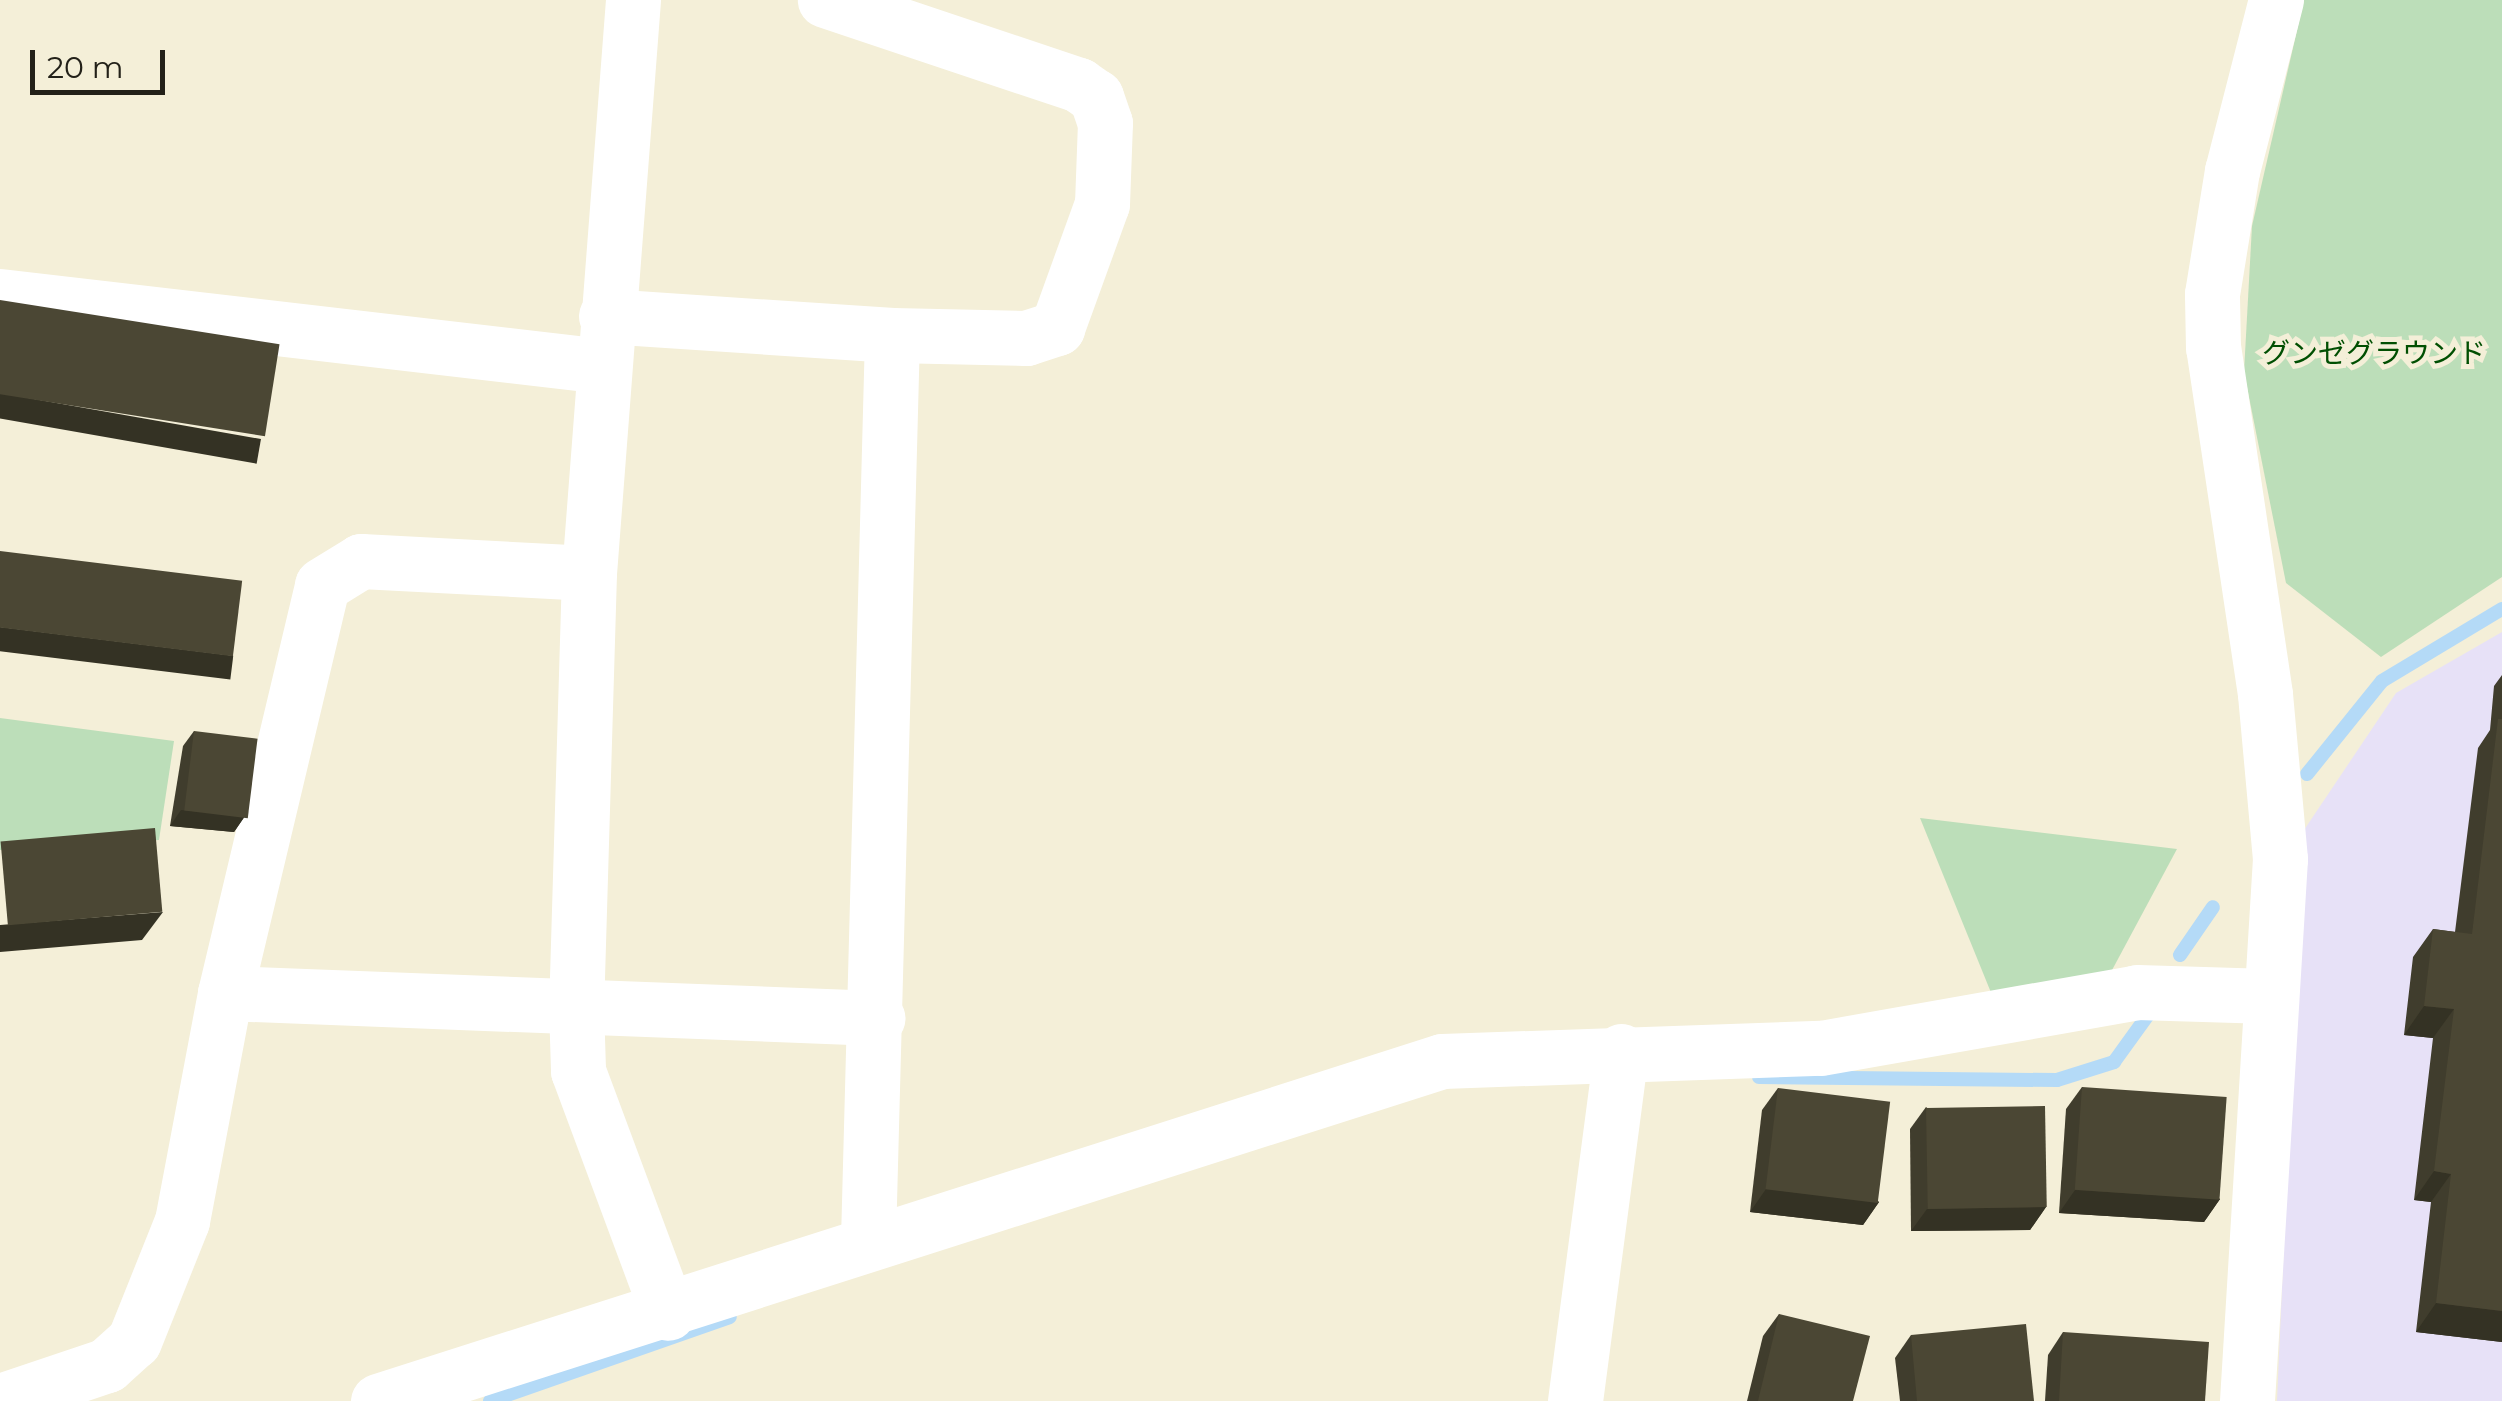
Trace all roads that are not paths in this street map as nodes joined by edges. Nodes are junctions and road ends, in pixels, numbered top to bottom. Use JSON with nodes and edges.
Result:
{"nodes":[{"id":1,"x":632,"y":0,"type":"edge"},
{"id":2,"x":825,"y":0,"type":"edge"},
{"id":3,"x":2276,"y":0,"type":"edge"},
{"id":4,"x":0,"y":296,"type":"edge"},
{"id":5,"x":892,"y":335,"type":"junction"},
{"id":6,"x":604,"y":341,"type":"junction"},
{"id":7,"x":588,"y":573,"type":"junction"},
{"id":8,"x":225,"y":993,"type":"junction"},
{"id":9,"x":2269,"y":996,"type":"junction"},
{"id":10,"x":576,"y":1006,"type":"junction"},
{"id":11,"x":878,"y":1018,"type":"junction"},
{"id":12,"x":1622,"y":1051,"type":"junction"},
{"id":13,"x":868,"y":1240,"type":"junction"},
{"id":14,"x":668,"y":1314,"type":"junction"},
{"id":15,"x":473,"y":1385,"type":"edge"},
{"id":16,"x":0,"y":1401,"type":"edge"},
{"id":17,"x":378,"y":1401,"type":"edge"},
{"id":18,"x":1575,"y":1401,"type":"edge"},
{"id":19,"x":2247,"y":1401,"type":"edge"}],
"edges":[{"from":1,"to":6,"type":"street"},
{"from":2,"to":5,"type":"street"},
{"from":3,"to":9,"type":"street"},
{"from":4,"to":6,"type":"street"},
{"from":5,"to":6,"type":"street"},
{"from":5,"to":11,"type":"street"},
{"from":6,"to":7,"type":"street"},
{"from":7,"to":8,"type":"street"},
{"from":7,"to":10,"type":"street"},
{"from":8,"to":10,"type":"street"},
{"from":8,"to":16,"type":"street"},
{"from":9,"to":12,"type":"street"},
{"from":9,"to":19,"type":"street"},
{"from":10,"to":11,"type":"street"},
{"from":10,"to":14,"type":"street"},
{"from":11,"to":13,"type":"street"},
{"from":12,"to":13,"type":"street"},
{"from":12,"to":18,"type":"street"},
{"from":13,"to":14,"type":"street"},
{"from":14,"to":15,"type":"street"},
{"from":15,"to":17,"type":"street"}]}
